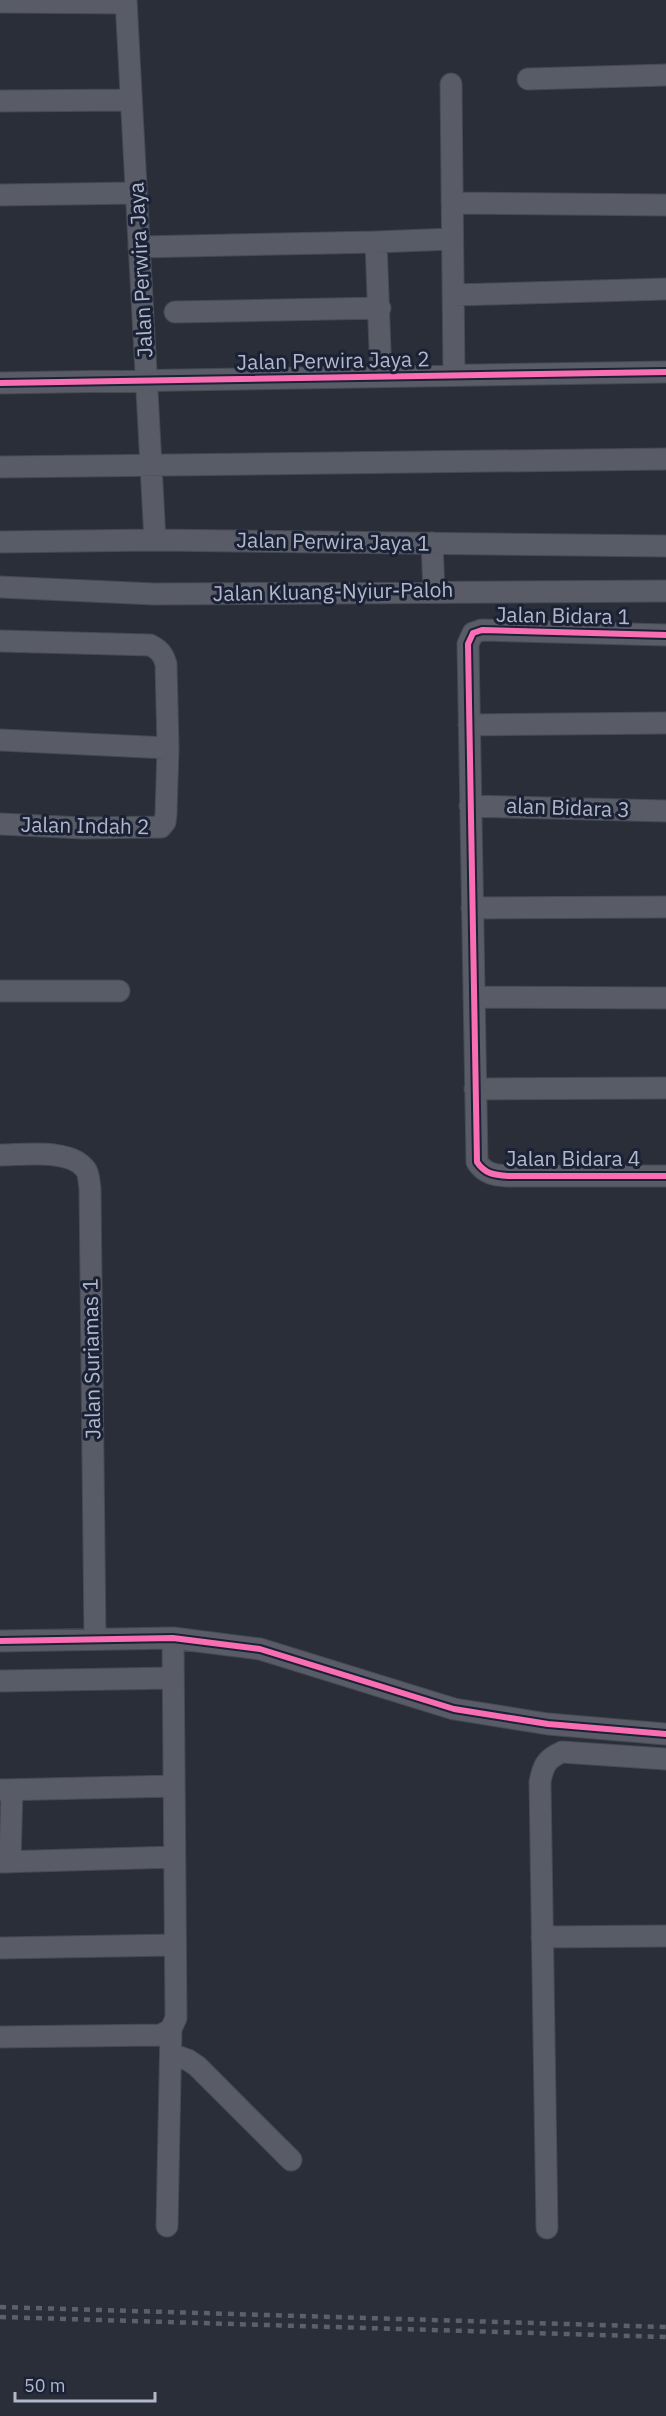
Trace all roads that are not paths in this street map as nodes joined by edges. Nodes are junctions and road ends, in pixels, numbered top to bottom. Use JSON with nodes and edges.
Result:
{"nodes":[{"id":1,"x":126,"y":1,"type":"edge"},
{"id":2,"x":0,"y":2,"type":"edge"},
{"id":3,"x":666,"y":75,"type":"edge"},
{"id":4,"x":528,"y":79,"type":"dead end"},
{"id":5,"x":451,"y":84,"type":"dead end"},
{"id":6,"x":131,"y":100,"type":"junction"},
{"id":7,"x":0,"y":101,"type":"edge"},
{"id":8,"x":136,"y":193,"type":"junction"},
{"id":9,"x":0,"y":195,"type":"edge"},
{"id":10,"x":452,"y":202,"type":"junction"},
{"id":11,"x":666,"y":206,"type":"edge"},
{"id":12,"x":452,"y":239,"type":"junction"},
{"id":13,"x":376,"y":242,"type":"junction"},
{"id":14,"x":139,"y":247,"type":"junction"},
{"id":15,"x":666,"y":290,"type":"edge"},
{"id":16,"x":453,"y":295,"type":"junction"},
{"id":17,"x":380,"y":308,"type":"junction"},
{"id":18,"x":175,"y":312,"type":"dead end"},
{"id":19,"x":666,"y":372,"type":"edge"},
{"id":20,"x":454,"y":375,"type":"junction"},
{"id":21,"x":381,"y":376,"type":"junction"},
{"id":22,"x":147,"y":382,"type":"junction"},
{"id":23,"x":0,"y":383,"type":"edge"},
{"id":24,"x":666,"y":459,"type":"edge"},
{"id":25,"x":151,"y":465,"type":"junction"},
{"id":26,"x":0,"y":467,"type":"edge"},
{"id":27,"x":155,"y":540,"type":"junction"},
{"id":28,"x":0,"y":542,"type":"edge"},
{"id":29,"x":432,"y":543,"type":"junction"},
{"id":30,"x":666,"y":546,"type":"edge"},
{"id":31,"x":0,"y":587,"type":"edge"},
{"id":32,"x":434,"y":591,"type":"junction"},
{"id":33,"x":666,"y":591,"type":"edge"},
{"id":34,"x":666,"y":635,"type":"edge"},
{"id":35,"x":0,"y":641,"type":"edge"},
{"id":36,"x":666,"y":723,"type":"edge"},
{"id":37,"x":469,"y":725,"type":"junction"},
{"id":38,"x":0,"y":740,"type":"edge"},
{"id":39,"x":168,"y":748,"type":"junction"},
{"id":40,"x":470,"y":806,"type":"junction"},
{"id":41,"x":666,"y":811,"type":"edge"},
{"id":42,"x":0,"y":824,"type":"edge"},
{"id":43,"x":666,"y":907,"type":"edge"},
{"id":44,"x":472,"y":908,"type":"junction"},
{"id":45,"x":0,"y":991,"type":"edge"},
{"id":46,"x":119,"y":991,"type":"dead end"},
{"id":47,"x":474,"y":997,"type":"junction"},
{"id":48,"x":666,"y":998,"type":"edge"},
{"id":49,"x":666,"y":1088,"type":"edge"},
{"id":50,"x":475,"y":1089,"type":"junction"},
{"id":51,"x":0,"y":1155,"type":"edge"},
{"id":52,"x":666,"y":1176,"type":"edge"},
{"id":53,"x":173,"y":1638,"type":"junction"},
{"id":54,"x":95,"y":1640,"type":"junction"},
{"id":55,"x":0,"y":1641,"type":"edge"},
{"id":56,"x":173,"y":1678,"type":"junction"},
{"id":57,"x":0,"y":1681,"type":"edge"},
{"id":58,"x":666,"y":1734,"type":"edge"},
{"id":59,"x":666,"y":1759,"type":"edge"},
{"id":60,"x":174,"y":1786,"type":"junction"},
{"id":61,"x":6,"y":1790,"type":"edge"},
{"id":62,"x":175,"y":1857,"type":"junction"},
{"id":63,"x":5,"y":1862,"type":"edge"},
{"id":64,"x":666,"y":1936,"type":"edge"},
{"id":65,"x":542,"y":1937,"type":"junction"},
{"id":66,"x":176,"y":1945,"type":"junction"},
{"id":67,"x":0,"y":1947,"type":"edge"},
{"id":68,"x":171,"y":2029,"type":"junction"},
{"id":69,"x":0,"y":2037,"type":"edge"},
{"id":70,"x":171,"y":2054,"type":"junction"},
{"id":71,"x":291,"y":2160,"type":"dead end"},
{"id":72,"x":167,"y":2226,"type":"dead end"},
{"id":73,"x":546,"y":2228,"type":"dead end"}],
"edges":[{"from":1,"to":2,"type":"street"},
{"from":1,"to":6,"type":"street","name":"Jalan Perwira Jaya"},
{"from":3,"to":4,"type":"street"},
{"from":5,"to":10,"type":"street"},
{"from":6,"to":7,"type":"street"},
{"from":6,"to":8,"type":"street","name":"Jalan Perwira Jaya"},
{"from":8,"to":9,"type":"street"},
{"from":8,"to":14,"type":"street","name":"Jalan Perwira Jaya"},
{"from":10,"to":11,"type":"street"},
{"from":10,"to":12,"type":"street"},
{"from":12,"to":13,"type":"street"},
{"from":12,"to":16,"type":"street"},
{"from":13,"to":14,"type":"street"},
{"from":13,"to":17,"type":"street"},
{"from":14,"to":22,"type":"street","name":"Jalan Perwira Jaya"},
{"from":15,"to":16,"type":"street"},
{"from":16,"to":20,"type":"street"},
{"from":17,"to":18,"type":"street"},
{"from":17,"to":21,"type":"street"},
{"from":19,"to":20,"type":"street","name":"Jalan Perwira Jaya 2"},
{"from":20,"to":21,"type":"street","name":"Jalan Perwira Jaya 2"},
{"from":21,"to":22,"type":"street","name":"Jalan Perwira Jaya 2"},
{"from":22,"to":23,"type":"street","name":"Jalan Perwira Jaya 2"},
{"from":22,"to":25,"type":"street","name":"Jalan Perwira Jaya"},
{"from":24,"to":25,"type":"street"},
{"from":25,"to":26,"type":"street"},
{"from":25,"to":27,"type":"street","name":"Jalan Perwira Jaya"},
{"from":27,"to":28,"type":"street","name":"Jalan Perwira Jaya 1"},
{"from":27,"to":29,"type":"street","name":"Jalan Perwira Jaya 1"},
{"from":29,"to":30,"type":"street","name":"Jalan Perwira Jaya 1"},
{"from":29,"to":32,"type":"street"},
{"from":31,"to":32,"type":"street","name":"Jalan Kluang-Nyiur-Paloh"},
{"from":32,"to":33,"type":"street","name":"Jalan Kluang-Nyiur-Paloh"},
{"from":34,"to":37,"type":"street","name":"Jalan Bidara 1"},
{"from":35,"to":39,"type":"street"},
{"from":36,"to":37,"type":"street"},
{"from":37,"to":40,"type":"street"},
{"from":38,"to":39,"type":"street"},
{"from":39,"to":42,"type":"street","name":"Jalan Indah 2"},
{"from":40,"to":41,"type":"street","name":"alan Bidara 3"},
{"from":40,"to":44,"type":"street"},
{"from":43,"to":44,"type":"street"},
{"from":44,"to":47,"type":"street"},
{"from":45,"to":46,"type":"street"},
{"from":47,"to":48,"type":"street"},
{"from":47,"to":50,"type":"street"},
{"from":49,"to":50,"type":"street"},
{"from":50,"to":52,"type":"street","name":"Jalan Bidara 4"},
{"from":51,"to":54,"type":"street","name":"Jalan Suriamas 1"},
{"from":53,"to":54,"type":"street"},
{"from":53,"to":56,"type":"street"},
{"from":53,"to":58,"type":"street"},
{"from":54,"to":55,"type":"street"},
{"from":56,"to":57,"type":"street"},
{"from":56,"to":60,"type":"street"},
{"from":59,"to":65,"type":"street"},
{"from":60,"to":61,"type":"street"},
{"from":60,"to":62,"type":"street"},
{"from":61,"to":63,"type":"street"},
{"from":62,"to":63,"type":"street"},
{"from":62,"to":66,"type":"street"},
{"from":64,"to":65,"type":"street"},
{"from":65,"to":73,"type":"street"},
{"from":66,"to":67,"type":"street"},
{"from":66,"to":68,"type":"street"},
{"from":68,"to":69,"type":"street"},
{"from":68,"to":70,"type":"street"},
{"from":70,"to":71,"type":"street"},
{"from":70,"to":72,"type":"street"}]}
